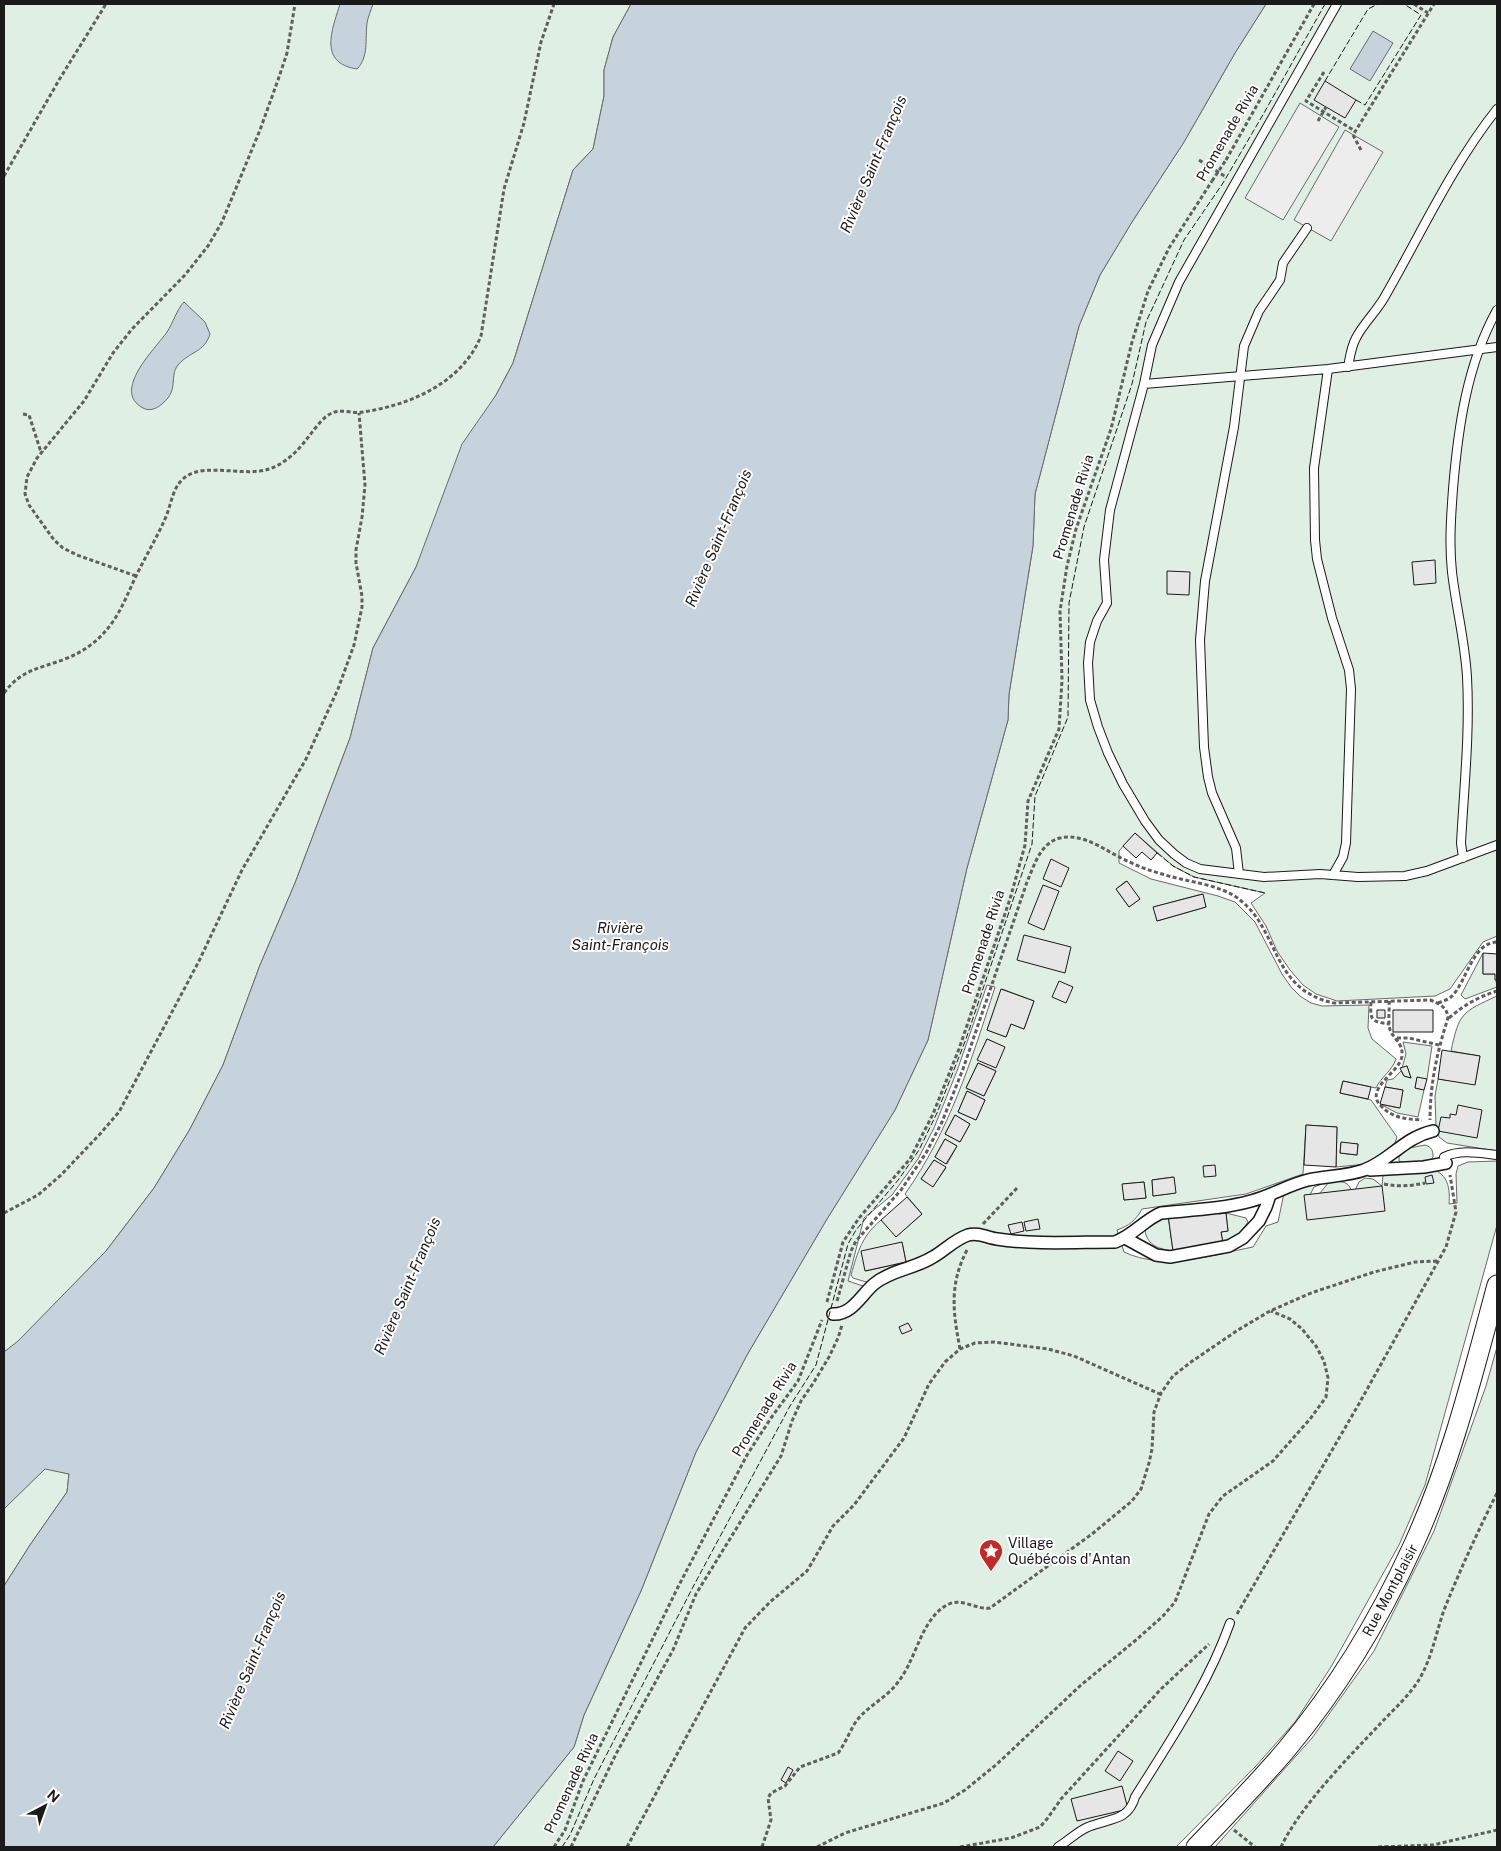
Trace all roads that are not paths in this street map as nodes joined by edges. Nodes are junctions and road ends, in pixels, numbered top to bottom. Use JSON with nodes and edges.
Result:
{"nodes":[{"id":1,"x":1338,"y":4,"type":"edge"},
{"id":2,"x":1497,"y":109,"type":"edge"},
{"id":3,"x":1307,"y":228,"type":"dead end"},
{"id":4,"x":1497,"y":310,"type":"edge"},
{"id":5,"x":1497,"y":347,"type":"edge"},
{"id":6,"x":1478,"y":350,"type":"junction"},
{"id":7,"x":1348,"y":367,"type":"junction"},
{"id":8,"x":1328,"y":369,"type":"junction"},
{"id":9,"x":1240,"y":376,"type":"junction"},
{"id":10,"x":1144,"y":384,"type":"junction"},
{"id":11,"x":1497,"y":846,"type":"edge"},
{"id":12,"x":1463,"y":858,"type":"junction"},
{"id":13,"x":1239,"y":874,"type":"junction"},
{"id":14,"x":1333,"y":875,"type":"junction"},
{"id":15,"x":1431,"y":1126,"type":"road end"},
{"id":16,"x":1497,"y":1155,"type":"edge"},
{"id":17,"x":1445,"y":1160,"type":"joint"},
{"id":18,"x":1366,"y":1170,"type":"junction"},
{"id":19,"x":1270,"y":1194,"type":"junction"},
{"id":20,"x":1124,"y":1238,"type":"junction"},
{"id":21,"x":1497,"y":1285,"type":"edge"},
{"id":22,"x":830,"y":1314,"type":"road end"},
{"id":23,"x":1230,"y":1623,"type":"dead end"},
{"id":24,"x":1058,"y":1847,"type":"edge"},
{"id":25,"x":1196,"y":1847,"type":"edge"}],
"edges":[{"from":1,"to":10,"type":"lane"},
{"from":2,"to":7,"type":"lane"},
{"from":3,"to":9,"type":"lane"},
{"from":4,"to":6,"type":"lane"},
{"from":5,"to":6,"type":"lane"},
{"from":6,"to":7,"type":"lane"},
{"from":6,"to":12,"type":"lane"},
{"from":7,"to":8,"type":"lane"},
{"from":8,"to":9,"type":"lane"},
{"from":8,"to":14,"type":"lane"},
{"from":9,"to":10,"type":"lane"},
{"from":9,"to":13,"type":"lane"},
{"from":10,"to":13,"type":"lane"},
{"from":11,"to":12,"type":"lane"},
{"from":12,"to":14,"type":"lane"},
{"from":13,"to":14,"type":"lane"},
{"from":15,"to":18,"type":"street"},
{"from":16,"to":17,"type":"lane"},
{"from":17,"to":18,"type":"street"},
{"from":18,"to":19,"type":"street"},
{"from":19,"to":20,"type":"street"},
{"from":19,"to":20,"type":"street"},
{"from":20,"to":22,"type":"street"},
{"from":21,"to":25,"type":"street","name":"Rue Montplaisir"},
{"from":23,"to":24,"type":"lane"}]}
